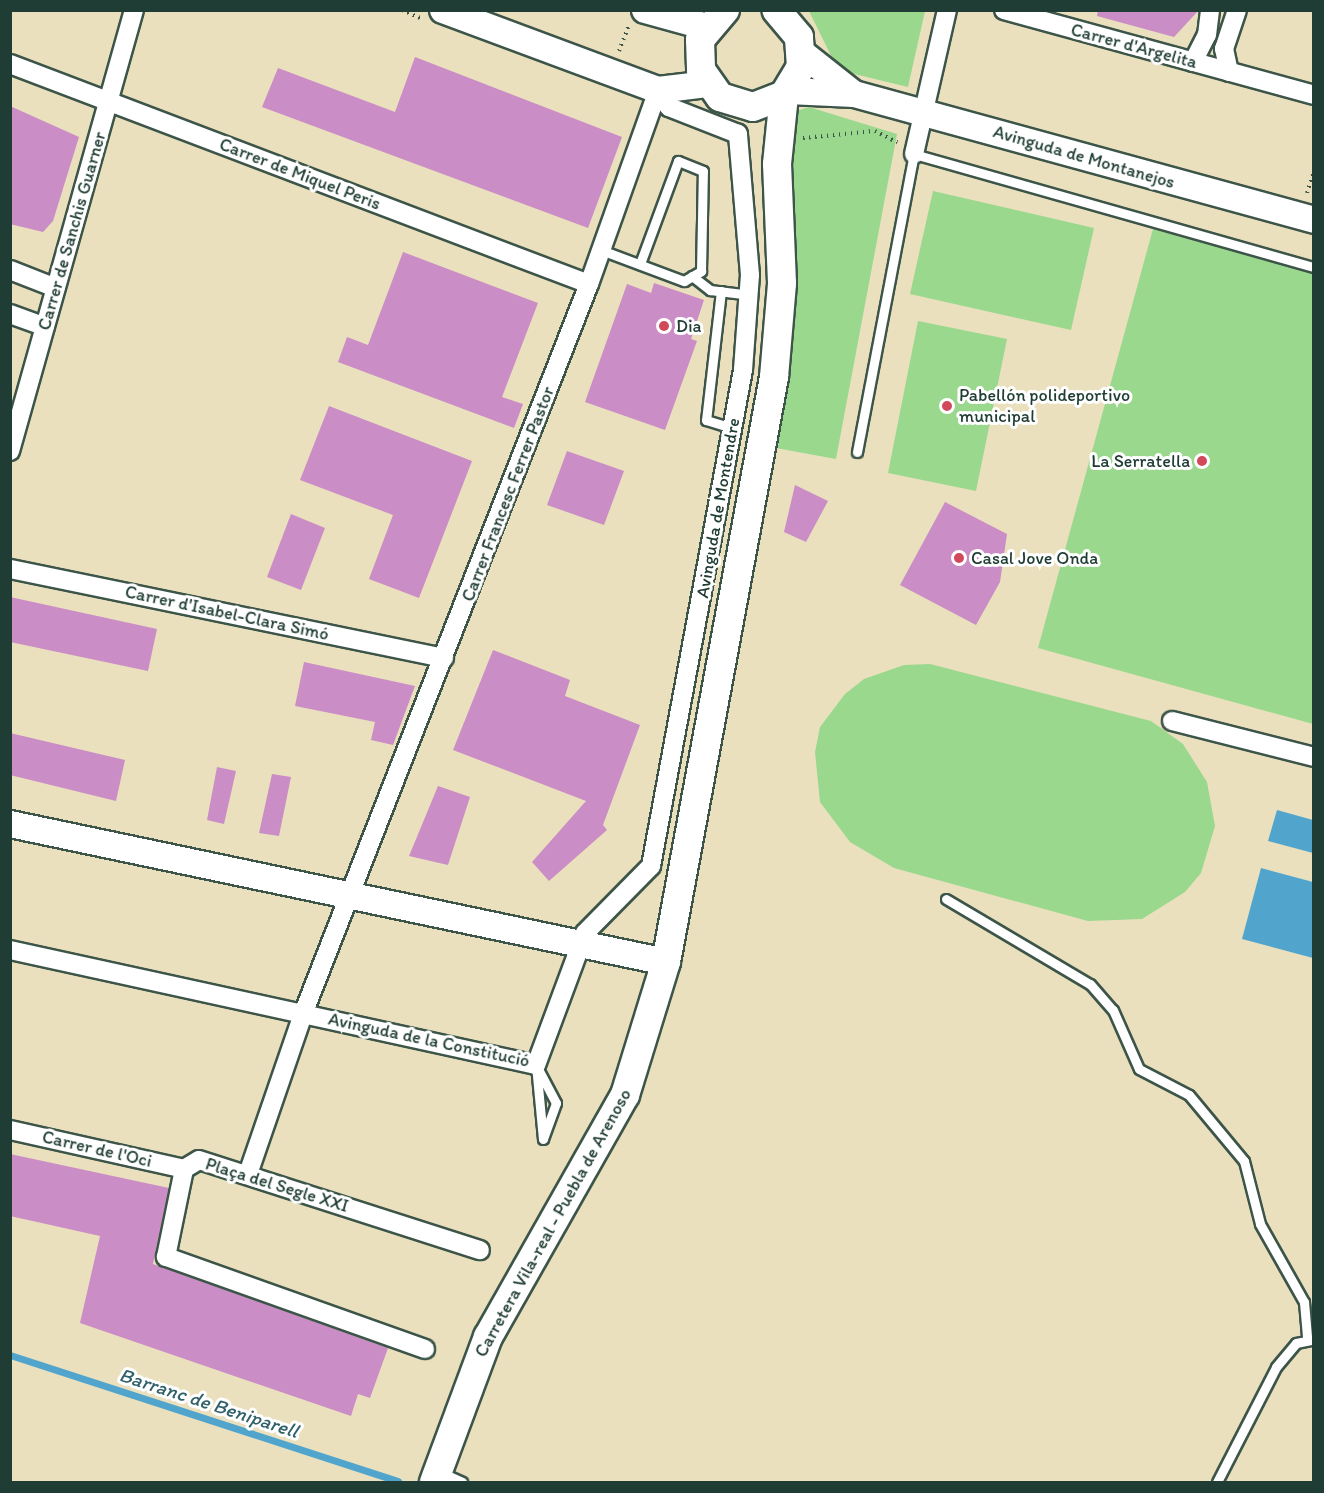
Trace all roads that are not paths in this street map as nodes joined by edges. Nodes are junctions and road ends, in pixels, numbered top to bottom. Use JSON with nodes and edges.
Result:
{"nodes":[{"id":1,"x":134,"y":10,"type":"edge"},
{"id":2,"x":443,"y":10,"type":"edge"},
{"id":3,"x":645,"y":10,"type":"edge"},
{"id":4,"x":776,"y":10,"type":"edge"},
{"id":5,"x":947,"y":10,"type":"edge"},
{"id":6,"x":1004,"y":10,"type":"edge"},
{"id":7,"x":1237,"y":10,"type":"edge"},
{"id":8,"x":1212,"y":11,"type":"edge"},
{"id":9,"x":716,"y":19,"type":"edge"},
{"id":10,"x":802,"y":53,"type":"junction"},
{"id":11,"x":1193,"y":62,"type":"junction"},
{"id":12,"x":10,"y":64,"type":"edge"},
{"id":13,"x":1229,"y":72,"type":"junction"},
{"id":14,"x":707,"y":84,"type":"junction"},
{"id":15,"x":658,"y":90,"type":"junction"},
{"id":16,"x":786,"y":93,"type":"junction"},
{"id":17,"x":854,"y":94,"type":"junction"},
{"id":18,"x":1314,"y":95,"type":"edge"},
{"id":19,"x":109,"y":101,"type":"junction"},
{"id":20,"x":753,"y":107,"type":"junction"},
{"id":21,"x":923,"y":112,"type":"junction"},
{"id":22,"x":914,"y":154,"type":"junction"},
{"id":23,"x":777,"y":165,"type":"junction"},
{"id":24,"x":1314,"y":220,"type":"edge"},
{"id":25,"x":601,"y":250,"type":"junction"},
{"id":26,"x":640,"y":264,"type":"junction"},
{"id":27,"x":1314,"y":267,"type":"edge"},
{"id":28,"x":10,"y":270,"type":"edge"},
{"id":29,"x":692,"y":276,"type":"junction"},
{"id":30,"x":589,"y":284,"type":"junction"},
{"id":31,"x":56,"y":288,"type":"junction"},
{"id":32,"x":721,"y":291,"type":"junction"},
{"id":33,"x":749,"y":295,"type":"junction"},
{"id":34,"x":10,"y":314,"type":"edge"},
{"id":35,"x":45,"y":327,"type":"junction"},
{"id":36,"x":732,"y":428,"type":"junction"},
{"id":37,"x":11,"y":447,"type":"edge"},
{"id":38,"x":857,"y":452,"type":"dead end"},
{"id":39,"x":10,"y":569,"type":"edge"},
{"id":40,"x":444,"y":658,"type":"junction"},
{"id":41,"x":1172,"y":721,"type":"dead end"},
{"id":42,"x":1314,"y":757,"type":"edge"},
{"id":43,"x":10,"y":824,"type":"edge"},
{"id":44,"x":352,"y":895,"type":"junction"},
{"id":45,"x":946,"y":899,"type":"dead end"},
{"id":46,"x":579,"y":945,"type":"junction"},
{"id":47,"x":10,"y":951,"type":"edge"},
{"id":48,"x":666,"y":962,"type":"junction"},
{"id":49,"x":303,"y":1014,"type":"junction"},
{"id":50,"x":536,"y":1065,"type":"junction"},
{"id":51,"x":10,"y":1130,"type":"edge"},
{"id":52,"x":184,"y":1169,"type":"junction"},
{"id":53,"x":248,"y":1174,"type":"junction"},
{"id":54,"x":480,"y":1250,"type":"dead end"},
{"id":55,"x":1310,"y":1340,"type":"edge"},
{"id":56,"x":425,"y":1350,"type":"dead end"},
{"id":57,"x":444,"y":1479,"type":"edge"},
{"id":58,"x":1217,"y":1482,"type":"edge"}],
"edges":[{"from":1,"to":19,"type":"street","name":"Carrer de Sanchis Guarner"},
{"from":2,"to":15,"type":"street"},
{"from":3,"to":9,"type":"street"},
{"from":4,"to":10,"type":"main road"},
{"from":5,"to":21,"type":"street"},
{"from":6,"to":11,"type":"street","name":"Carrer d'Argelita"},
{"from":7,"to":13,"type":"street","name":"Carrer d'Argelita"},
{"from":8,"to":11,"type":"street"},
{"from":9,"to":14,"type":"main road"},
{"from":10,"to":16,"type":"main road","name":"Avinguda de Montendre"},
{"from":10,"to":17,"type":"street","name":"Avinguda de Montanejos"},
{"from":11,"to":13,"type":"street","name":"Carrer d'Argelita"},
{"from":12,"to":19,"type":"street","name":"Carrer de Miquel Peris"},
{"from":13,"to":18,"type":"street","name":"Carrer d'Argelita"},
{"from":14,"to":15,"type":"street"},
{"from":14,"to":20,"type":"main road"},
{"from":15,"to":25,"type":"street","name":"Carrer Francesc Ferrer Pastor"},
{"from":15,"to":33,"type":"street","name":"Avinguda de Montendre"},
{"from":16,"to":17,"type":"street","name":"Avinguda de Montanejos"},
{"from":16,"to":20,"type":"main road"},
{"from":16,"to":23,"type":"main road","name":"Avinguda de Montendre"},
{"from":17,"to":21,"type":"street","name":"Avinguda de Montanejos"},
{"from":19,"to":30,"type":"street","name":"Carrer de Miquel Peris"},
{"from":19,"to":31,"type":"street","name":"Carrer de Sanchis Guarner"},
{"from":20,"to":23,"type":"main road","name":"Avinguda de Montendre"},
{"from":21,"to":22,"type":"street"},
{"from":21,"to":24,"type":"street","name":"Avinguda de Montanejos"},
{"from":22,"to":27,"type":"lane"},
{"from":22,"to":38,"type":"lane"},
{"from":23,"to":48,"type":"main road","name":"Avinguda de Montendre"},
{"from":25,"to":26,"type":"lane"},
{"from":25,"to":30,"type":"street","name":"Carrer Francesc Ferrer Pastor"},
{"from":26,"to":29,"type":"lane"},
{"from":26,"to":29,"type":"lane"},
{"from":28,"to":31,"type":"street"},
{"from":29,"to":32,"type":"lane"},
{"from":30,"to":40,"type":"street","name":"Carrer Francesc Ferrer Pastor"},
{"from":31,"to":35,"type":"street","name":"Carrer de Sanchis Guarner"},
{"from":32,"to":33,"type":"lane"},
{"from":32,"to":36,"type":"lane"},
{"from":33,"to":36,"type":"street","name":"Avinguda de Montendre"},
{"from":34,"to":35,"type":"street"},
{"from":35,"to":37,"type":"street","name":"Carrer de Sanchis Guarner"},
{"from":36,"to":46,"type":"street","name":"Avinguda de Montendre"},
{"from":39,"to":40,"type":"street","name":"Carrer d'Isabel-Clara Simó"},
{"from":40,"to":44,"type":"street","name":"Carrer Francesc Ferrer Pastor"},
{"from":41,"to":42,"type":"street"},
{"from":43,"to":44,"type":"street"},
{"from":44,"to":46,"type":"street"},
{"from":44,"to":49,"type":"street","name":"Avinguda de la Constitució"},
{"from":45,"to":55,"type":"lane"},
{"from":46,"to":48,"type":"street"},
{"from":46,"to":50,"type":"street","name":"Avinguda de la Constitució"},
{"from":47,"to":49,"type":"street","name":"Avinguda de la Constitució"},
{"from":48,"to":57,"type":"main road","name":"Carretera Vila-real - Puebla de Arenoso"},
{"from":49,"to":50,"type":"street","name":"Avinguda de la Constitució"},
{"from":49,"to":53,"type":"street"},
{"from":50,"to":50,"type":"lane"},
{"from":51,"to":52,"type":"street","name":"Carrer de l'Oci"},
{"from":52,"to":53,"type":"street","name":"Plaça del Segle XXI"},
{"from":52,"to":56,"type":"street","name":"Plaça del Segle XXI"},
{"from":53,"to":54,"type":"street","name":"Plaça del Segle XXI"},
{"from":55,"to":58,"type":"lane"}]}
